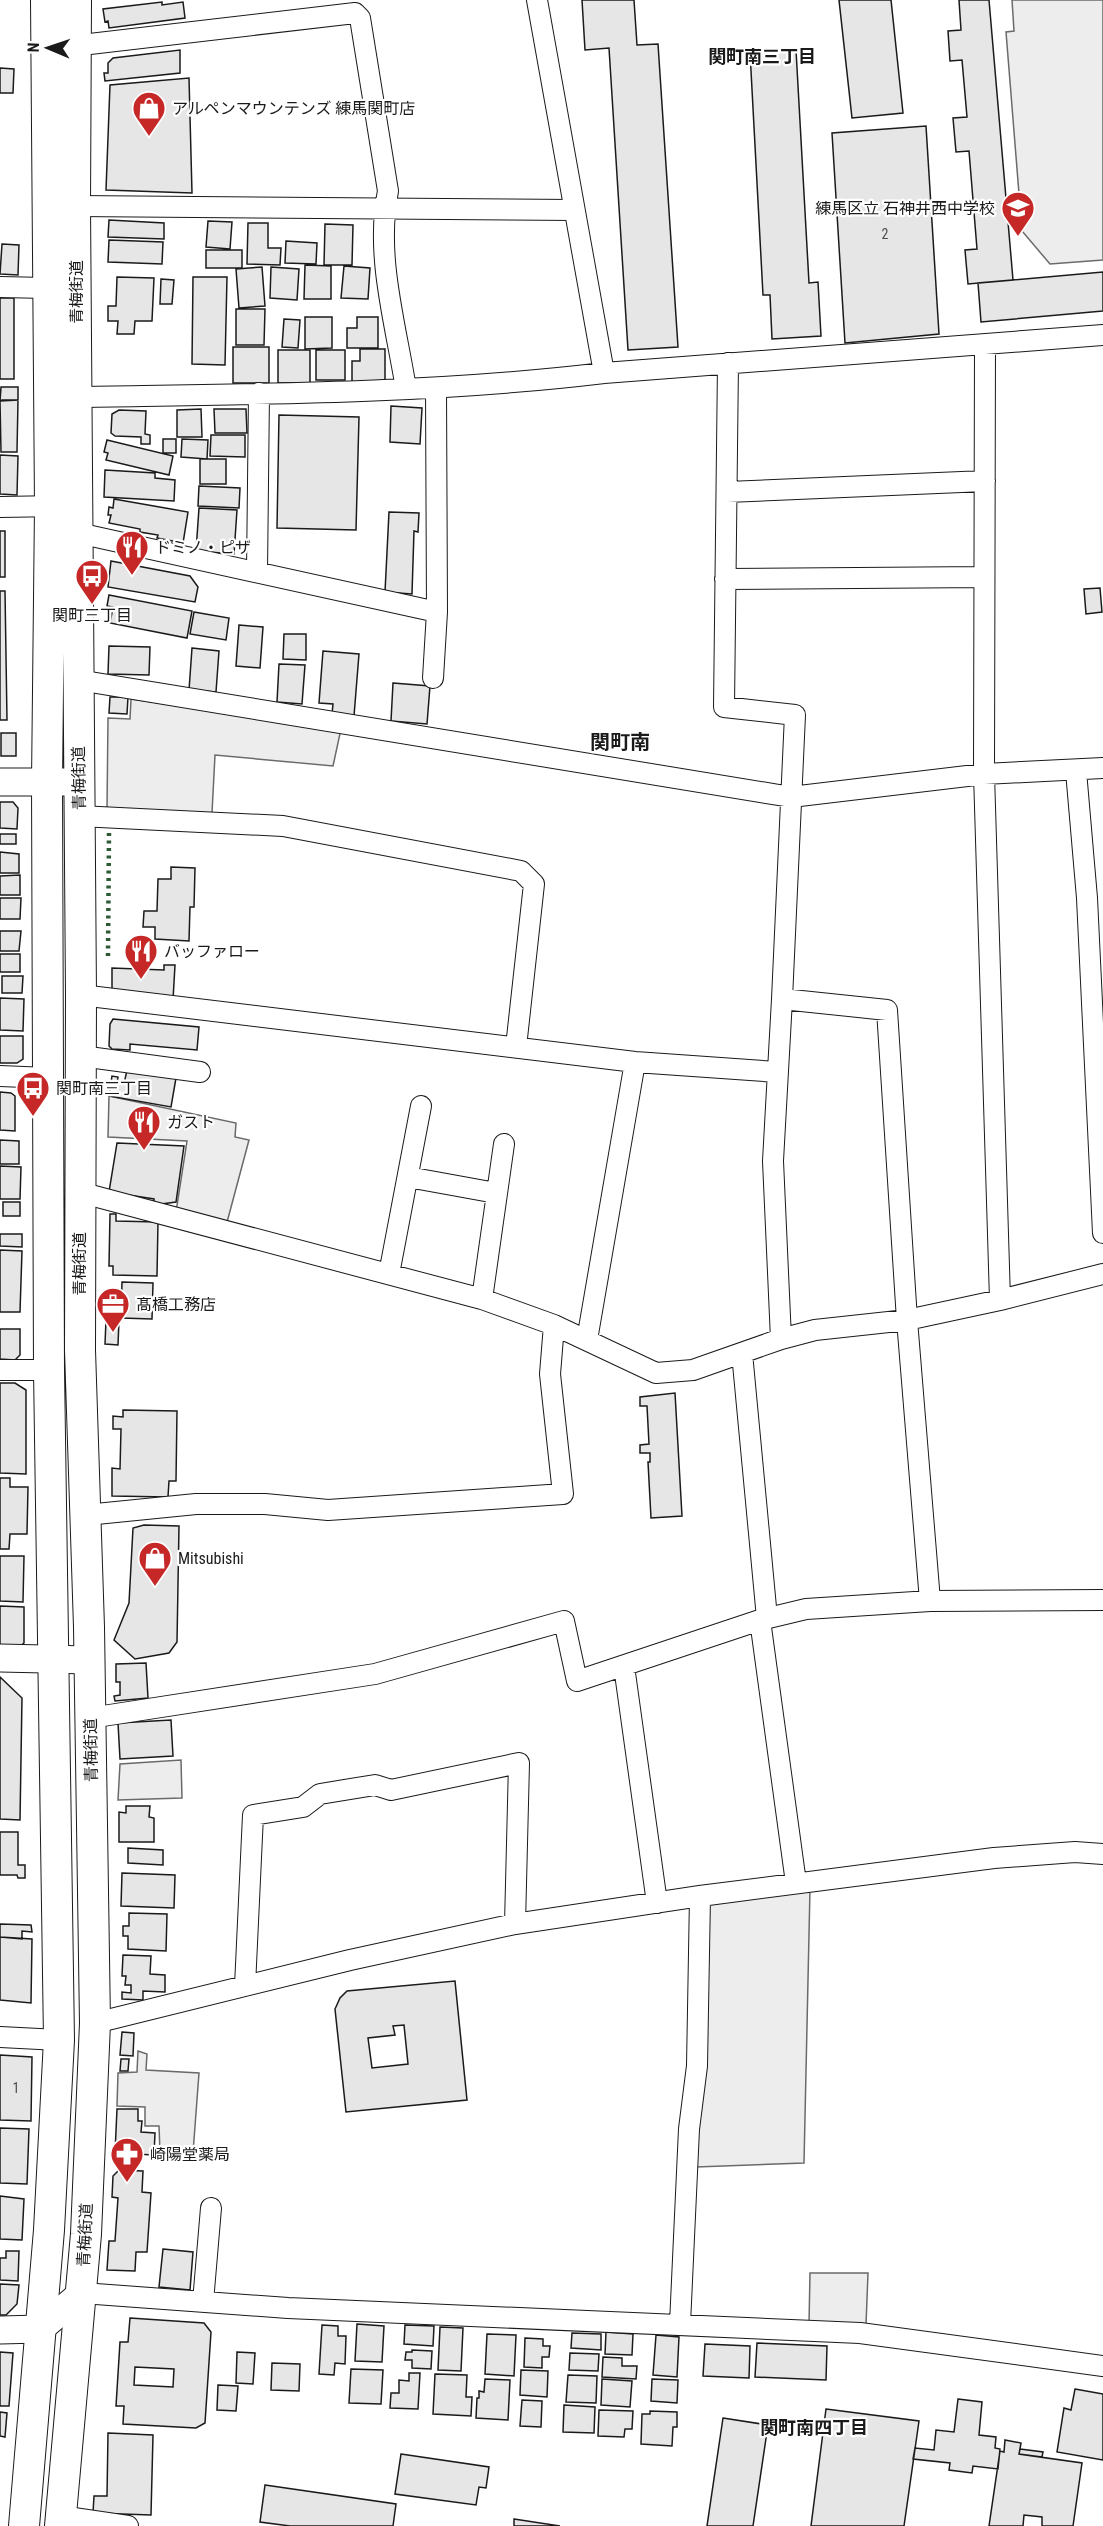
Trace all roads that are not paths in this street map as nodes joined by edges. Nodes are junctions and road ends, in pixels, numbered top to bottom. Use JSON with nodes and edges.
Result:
{"nodes":[{"id":1,"x":46,"y":0,"type":"edge"},
{"id":2,"x":76,"y":0,"type":"edge"},
{"id":3,"x":537,"y":0,"type":"edge"},
{"id":4,"x":76,"y":47,"type":"junction"},
{"id":5,"x":46,"y":48,"type":"junction"},
{"id":6,"x":75,"y":206,"type":"junction"},
{"id":7,"x":384,"y":209,"type":"junction"},
{"id":8,"x":574,"y":210,"type":"junction"},
{"id":9,"x":0,"y":287,"type":"edge"},
{"id":10,"x":47,"y":288,"type":"junction"},
{"id":11,"x":1103,"y":335,"type":"edge"},
{"id":12,"x":985,"y":345,"type":"junction"},
{"id":13,"x":728,"y":363,"type":"junction"},
{"id":14,"x":604,"y":373,"type":"junction"},
{"id":15,"x":406,"y":389,"type":"junction"},
{"id":16,"x":436,"y":389,"type":"junction"},
{"id":17,"x":259,"y":393,"type":"junction"},
{"id":18,"x":76,"y":397,"type":"junction"},
{"id":19,"x":985,"y":481,"type":"junction"},
{"id":20,"x":728,"y":492,"type":"junction"},
{"id":21,"x":0,"y":507,"type":"edge"},
{"id":22,"x":68,"y":515,"type":"junction"},
{"id":23,"x":257,"y":572,"type":"junction"},
{"id":24,"x":984,"y":577,"type":"junction"},
{"id":25,"x":725,"y":579,"type":"junction"},
{"id":26,"x":437,"y":612,"type":"junction"},
{"id":27,"x":433,"y":678,"type":"dead end"},
{"id":28,"x":78,"y":680,"type":"junction"},
{"id":29,"x":1103,"y":768,"type":"edge"},
{"id":30,"x":1076,"y":771,"type":"junction"},
{"id":31,"x":984,"y":774,"type":"junction"},
{"id":32,"x":0,"y":782,"type":"edge"},
{"id":33,"x":47,"y":782,"type":"junction"},
{"id":34,"x":78,"y":782,"type":"junction"},
{"id":35,"x":791,"y":797,"type":"junction"},
{"id":36,"x":79,"y":816,"type":"junction"},
{"id":37,"x":1095,"y":897,"type":"edge"},
{"id":38,"x":81,"y":995,"type":"junction"},
{"id":39,"x":782,"y":999,"type":"junction"},
{"id":40,"x":516,"y":1047,"type":"junction"},
{"id":41,"x":81,"y":1056,"type":"junction"},
{"id":42,"x":635,"y":1062,"type":"junction"},
{"id":43,"x":200,"y":1072,"type":"dead end"},
{"id":44,"x":777,"y":1072,"type":"junction"},
{"id":45,"x":0,"y":1076,"type":"edge"},
{"id":46,"x":48,"y":1078,"type":"junction"},
{"id":47,"x":421,"y":1106,"type":"dead end"},
{"id":48,"x":504,"y":1144,"type":"dead end"},
{"id":49,"x":408,"y":1178,"type":"junction"},
{"id":50,"x":79,"y":1192,"type":"junction"},
{"id":51,"x":496,"y":1193,"type":"junction"},
{"id":52,"x":1103,"y":1233,"type":"edge"},
{"id":53,"x":389,"y":1274,"type":"junction"},
{"id":54,"x":1103,"y":1274,"type":"edge"},
{"id":55,"x":482,"y":1299,"type":"junction"},
{"id":56,"x":1000,"y":1300,"type":"junction"},
{"id":57,"x":907,"y":1320,"type":"junction"},
{"id":58,"x":554,"y":1325,"type":"junction"},
{"id":59,"x":781,"y":1339,"type":"junction"},
{"id":60,"x":587,"y":1340,"type":"junction"},
{"id":61,"x":742,"y":1353,"type":"junction"},
{"id":62,"x":0,"y":1370,"type":"edge"},
{"id":63,"x":49,"y":1371,"type":"junction"},
{"id":64,"x":86,"y":1515,"type":"junction"},
{"id":65,"x":1103,"y":1600,"type":"edge"},
{"id":66,"x":930,"y":1601,"type":"junction"},
{"id":67,"x":764,"y":1619,"type":"junction"},
{"id":68,"x":0,"y":1658,"type":"edge"},
{"id":69,"x":54,"y":1660,"type":"junction"},
{"id":70,"x":89,"y":1660,"type":"junction"},
{"id":71,"x":624,"y":1666,"type":"junction"},
{"id":72,"x":90,"y":1718,"type":"junction"},
{"id":73,"x":1103,"y":1854,"type":"edge"},
{"id":74,"x":796,"y":1883,"type":"junction"},
{"id":75,"x":700,"y":1896,"type":"junction"},
{"id":76,"x":657,"y":1903,"type":"junction"},
{"id":77,"x":515,"y":1924,"type":"junction"},
{"id":78,"x":245,"y":1986,"type":"junction"},
{"id":79,"x":95,"y":2023,"type":"junction"},
{"id":80,"x":0,"y":2037,"type":"edge"},
{"id":81,"x":59,"y":2040,"type":"junction"},
{"id":82,"x":211,"y":2208,"type":"dead end"},
{"id":83,"x":82,"y":2294,"type":"junction"},
{"id":84,"x":203,"y":2302,"type":"junction"},
{"id":85,"x":680,"y":2324,"type":"junction"},
{"id":86,"x":40,"y":2329,"type":"junction"},
{"id":87,"x":0,"y":2330,"type":"edge"},
{"id":88,"x":1103,"y":2366,"type":"edge"},
{"id":89,"x":60,"y":2521,"type":"edge"},
{"id":90,"x":24,"y":2526,"type":"edge"},
{"id":91,"x":128,"y":2526,"type":"edge"}],
"edges":[{"from":1,"to":5,"type":"main road","name":"青梅街道"},
{"from":2,"to":4,"type":"main road","name":"青梅街道"},
{"from":3,"to":8,"type":"street"},
{"from":4,"to":5,"type":"street"},
{"from":4,"to":6,"type":"main road","name":"青梅街道"},
{"from":4,"to":7,"type":"street"},
{"from":5,"to":10,"type":"main road","name":"青梅街道"},
{"from":6,"to":7,"type":"street"},
{"from":6,"to":18,"type":"main road","name":"青梅街道"},
{"from":7,"to":8,"type":"street"},
{"from":7,"to":15,"type":"street"},
{"from":8,"to":14,"type":"street"},
{"from":9,"to":10,"type":"street"},
{"from":10,"to":22,"type":"main road","name":"青梅街道"},
{"from":11,"to":12,"type":"street"},
{"from":12,"to":13,"type":"street"},
{"from":12,"to":19,"type":"street"},
{"from":13,"to":14,"type":"street"},
{"from":13,"to":20,"type":"street"},
{"from":14,"to":16,"type":"street"},
{"from":15,"to":16,"type":"street"},
{"from":15,"to":17,"type":"street"},
{"from":16,"to":26,"type":"street"},
{"from":17,"to":18,"type":"street"},
{"from":17,"to":23,"type":"street"},
{"from":18,"to":22,"type":"main road","name":"青梅街道"},
{"from":19,"to":20,"type":"street"},
{"from":19,"to":24,"type":"street"},
{"from":20,"to":25,"type":"street"},
{"from":21,"to":22,"type":"street"},
{"from":22,"to":23,"type":"street"},
{"from":22,"to":28,"type":"main road","name":"青梅街道"},
{"from":22,"to":33,"type":"main road","name":"青梅街道"},
{"from":23,"to":26,"type":"street"},
{"from":24,"to":25,"type":"street"},
{"from":24,"to":31,"type":"street"},
{"from":25,"to":35,"type":"street"},
{"from":26,"to":27,"type":"street"},
{"from":28,"to":34,"type":"main road","name":"青梅街道"},
{"from":28,"to":35,"type":"street"},
{"from":29,"to":30,"type":"street"},
{"from":30,"to":31,"type":"street"},
{"from":30,"to":37,"type":"street"},
{"from":31,"to":35,"type":"street"},
{"from":31,"to":56,"type":"street"},
{"from":32,"to":33,"type":"street"},
{"from":33,"to":34,"type":"street"},
{"from":33,"to":46,"type":"main road","name":"青梅街道"},
{"from":34,"to":36,"type":"main road","name":"青梅街道"},
{"from":35,"to":39,"type":"street"},
{"from":36,"to":38,"type":"main road","name":"青梅街道"},
{"from":36,"to":40,"type":"street"},
{"from":37,"to":52,"type":"street"},
{"from":38,"to":40,"type":"street"},
{"from":38,"to":41,"type":"main road","name":"青梅街道"},
{"from":39,"to":44,"type":"street"},
{"from":39,"to":57,"type":"street"},
{"from":40,"to":42,"type":"street"},
{"from":41,"to":43,"type":"street"},
{"from":41,"to":50,"type":"main road","name":"青梅街道"},
{"from":42,"to":44,"type":"street"},
{"from":42,"to":60,"type":"street"},
{"from":44,"to":59,"type":"street"},
{"from":45,"to":46,"type":"street"},
{"from":46,"to":63,"type":"main road","name":"青梅街道"},
{"from":47,"to":49,"type":"street"},
{"from":48,"to":51,"type":"street"},
{"from":49,"to":51,"type":"street"},
{"from":49,"to":53,"type":"street"},
{"from":50,"to":53,"type":"street"},
{"from":50,"to":64,"type":"main road","name":"青梅街道"},
{"from":51,"to":55,"type":"street"},
{"from":53,"to":55,"type":"street"},
{"from":54,"to":56,"type":"street"},
{"from":55,"to":58,"type":"street"},
{"from":56,"to":57,"type":"street"},
{"from":57,"to":59,"type":"street"},
{"from":57,"to":66,"type":"street"},
{"from":58,"to":60,"type":"street"},
{"from":58,"to":64,"type":"street"},
{"from":59,"to":61,"type":"street"},
{"from":60,"to":61,"type":"street"},
{"from":61,"to":67,"type":"street"},
{"from":62,"to":63,"type":"street"},
{"from":63,"to":69,"type":"main road","name":"青梅街道"},
{"from":64,"to":70,"type":"main road","name":"青梅街道"},
{"from":65,"to":66,"type":"street"},
{"from":66,"to":67,"type":"street"},
{"from":67,"to":71,"type":"street"},
{"from":67,"to":74,"type":"street"},
{"from":68,"to":69,"type":"street"},
{"from":69,"to":70,"type":"street"},
{"from":69,"to":81,"type":"main road","name":"青梅街道"},
{"from":70,"to":72,"type":"main road","name":"青梅街道"},
{"from":71,"to":72,"type":"street"},
{"from":71,"to":76,"type":"street"},
{"from":72,"to":79,"type":"main road","name":"青梅街道"},
{"from":73,"to":74,"type":"street"},
{"from":74,"to":75,"type":"street"},
{"from":75,"to":76,"type":"street"},
{"from":75,"to":85,"type":"street"},
{"from":76,"to":77,"type":"street"},
{"from":77,"to":78,"type":"street"},
{"from":77,"to":78,"type":"street"},
{"from":78,"to":79,"type":"street"},
{"from":79,"to":83,"type":"main road","name":"青梅街道"},
{"from":80,"to":81,"type":"street"},
{"from":81,"to":86,"type":"main road","name":"青梅街道"},
{"from":82,"to":84,"type":"street"},
{"from":83,"to":84,"type":"street"},
{"from":83,"to":86,"type":"street"},
{"from":83,"to":89,"type":"main road","name":"青梅街道"},
{"from":84,"to":85,"type":"street"},
{"from":85,"to":88,"type":"street"},
{"from":86,"to":87,"type":"street"},
{"from":86,"to":90,"type":"main road","name":"青梅街道"},
{"from":89,"to":91,"type":"street"}]}
